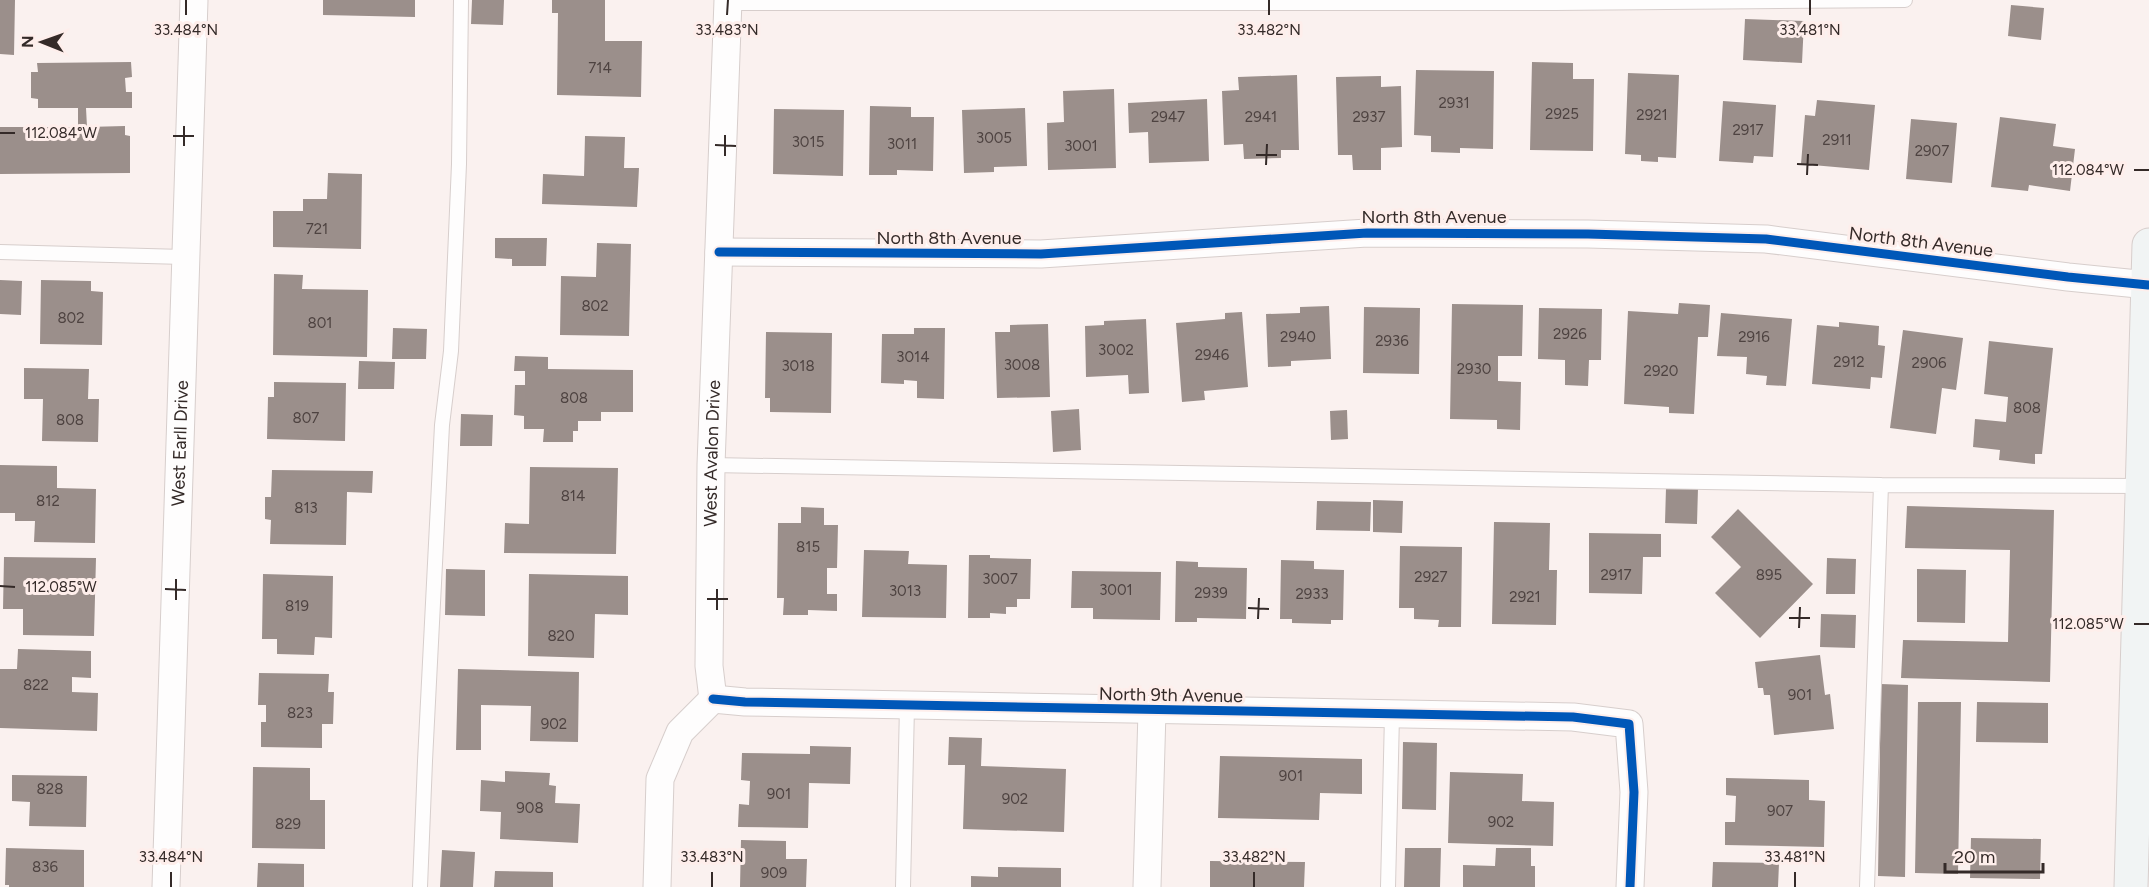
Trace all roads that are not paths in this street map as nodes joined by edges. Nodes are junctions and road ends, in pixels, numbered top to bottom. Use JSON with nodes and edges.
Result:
{"nodes":[{"id":1,"x":194,"y":0,"type":"edge"},
{"id":2,"x":461,"y":0,"type":"edge"},
{"id":3,"x":1905,"y":0,"type":"edge"},
{"id":4,"x":728,"y":2,"type":"edge"},
{"id":5,"x":2149,"y":244,"type":"edge"},
{"id":6,"x":0,"y":252,"type":"edge"},
{"id":7,"x":719,"y":252,"type":"junction"},
{"id":8,"x":184,"y":257,"type":"junction"},
{"id":9,"x":2148,"y":285,"type":"edge"},
{"id":10,"x":711,"y":465,"type":"junction"},
{"id":11,"x":1881,"y":484,"type":"junction"},
{"id":12,"x":2141,"y":486,"type":"junction"},
{"id":13,"x":2142,"y":692,"type":"edge"},
{"id":14,"x":713,"y":699,"type":"junction"},
{"id":15,"x":907,"y":706,"type":"junction"},
{"id":16,"x":1152,"y":711,"type":"junction"},
{"id":17,"x":1392,"y":715,"type":"junction"},
{"id":18,"x":166,"y":887,"type":"edge"},
{"id":19,"x":420,"y":887,"type":"edge"},
{"id":20,"x":657,"y":887,"type":"edge"},
{"id":21,"x":903,"y":887,"type":"edge"},
{"id":22,"x":1147,"y":887,"type":"edge"},
{"id":23,"x":1388,"y":887,"type":"edge"},
{"id":24,"x":1630,"y":887,"type":"edge"},
{"id":25,"x":1867,"y":887,"type":"edge"},
{"id":26,"x":2131,"y":887,"type":"edge"}],
"edges":[{"from":1,"to":8,"type":"street","name":"West Earll Drive"},
{"from":2,"to":19,"type":"lane"},
{"from":3,"to":4,"type":"lane"},
{"from":4,"to":7,"type":"street","name":"West Avalon Drive"},
{"from":5,"to":9,"type":"main road"},
{"from":6,"to":8,"type":"lane"},
{"from":7,"to":9,"type":"street","name":"North 8th Avenue"},
{"from":7,"to":10,"type":"street","name":"West Avalon Drive"},
{"from":8,"to":18,"type":"street","name":"West Earll Drive"},
{"from":9,"to":12,"type":"main road"},
{"from":10,"to":11,"type":"lane"},
{"from":10,"to":14,"type":"street","name":"West Avalon Drive"},
{"from":11,"to":12,"type":"lane"},
{"from":11,"to":25,"type":"lane"},
{"from":12,"to":13,"type":"main road"},
{"from":13,"to":26,"type":"main road"},
{"from":14,"to":15,"type":"street","name":"North 9th Avenue"},
{"from":14,"to":20,"type":"street"},
{"from":15,"to":16,"type":"street","name":"North 9th Avenue"},
{"from":15,"to":21,"type":"lane"},
{"from":16,"to":17,"type":"street","name":"North 9th Avenue"},
{"from":16,"to":22,"type":"street"},
{"from":17,"to":23,"type":"lane"},
{"from":17,"to":24,"type":"street","name":"North 9th Avenue"}]}
